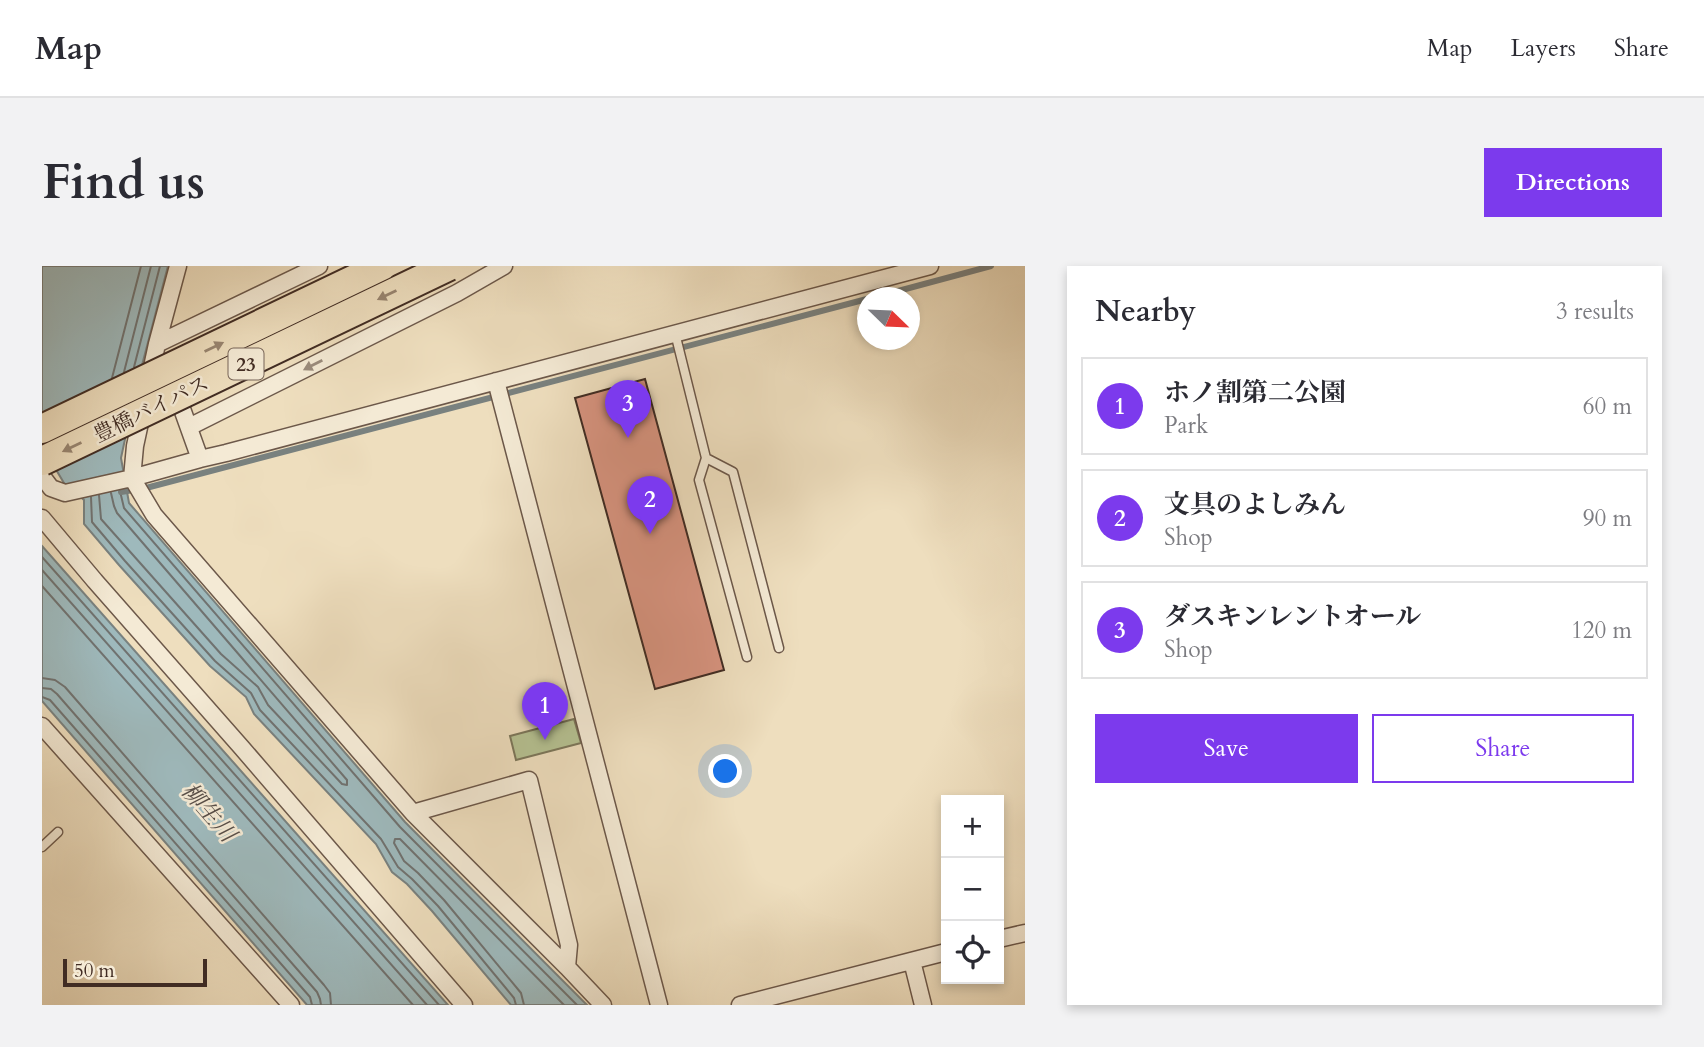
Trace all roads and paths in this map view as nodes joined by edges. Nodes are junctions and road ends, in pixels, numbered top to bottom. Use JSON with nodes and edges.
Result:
{"nodes":[{"id":1,"x":178,"y":266,"type":"edge"},
{"id":2,"x":319,"y":266,"type":"edge"},
{"id":3,"x":382,"y":266,"type":"edge"},
{"id":4,"x":449,"y":266,"type":"edge"},
{"id":5,"x":504,"y":266,"type":"edge"},
{"id":6,"x":930,"y":266,"type":"edge"},
{"id":7,"x":675,"y":334,"type":"junction"},
{"id":8,"x":157,"y":344,"type":"junction"},
{"id":9,"x":496,"y":382,"type":"junction"},
{"id":10,"x":189,"y":426,"type":"junction"},
{"id":11,"x":42,"y":429,"type":"edge"},
{"id":12,"x":200,"y":458,"type":"junction"},
{"id":13,"x":706,"y":458,"type":"junction"},
{"id":14,"x":42,"y":461,"type":"edge"},
{"id":15,"x":42,"y":476,"type":"edge"},
{"id":16,"x":132,"y":479,"type":"junction"},
{"id":17,"x":42,"y":518,"type":"edge"},
{"id":18,"x":779,"y":648,"type":"dead end"},
{"id":19,"x":747,"y":657,"type":"dead end"},
{"id":20,"x":42,"y":726,"type":"edge"},
{"id":21,"x":413,"y":813,"type":"junction"},
{"id":22,"x":58,"y":832,"type":"dead end"},
{"id":23,"x":42,"y":847,"type":"edge"},
{"id":24,"x":1025,"y":933,"type":"edge"},
{"id":25,"x":1004,"y":938,"type":"edge"},
{"id":26,"x":941,"y":953,"type":"edge"},
{"id":27,"x":912,"y":961,"type":"junction"},
{"id":28,"x":567,"y":967,"type":"junction"},
{"id":29,"x":800,"y":988,"type":"junction"},
{"id":30,"x":291,"y":1005,"type":"edge"},
{"id":31,"x":464,"y":1005,"type":"edge"},
{"id":32,"x":603,"y":1005,"type":"edge"},
{"id":33,"x":659,"y":1005,"type":"edge"},
{"id":34,"x":740,"y":1005,"type":"edge"},
{"id":35,"x":805,"y":1005,"type":"edge"},
{"id":36,"x":923,"y":1005,"type":"edge"}],
"edges":[{"from":1,"to":8,"type":"street"},
{"from":2,"to":8,"type":"street"},
{"from":11,"to":3,"type":"highway","name":"豊橋バイパス","number":"23","one_way":true,"bridge":true},
{"from":4,"to":14,"type":"highway","name":"豊橋バイパス","number":"23","one_way":true,"bridge":true},
{"from":5,"to":10,"type":"street","one_way":true},
{"from":6,"to":7,"type":"street"},
{"from":7,"to":9,"type":"street"},
{"from":7,"to":13,"type":"lane"},
{"from":8,"to":10,"type":"street"},
{"from":8,"to":16,"type":"street"},
{"from":9,"to":12,"type":"street"},
{"from":9,"to":33,"type":"street"},
{"from":10,"to":12,"type":"street"},
{"from":12,"to":16,"type":"street"},
{"from":13,"to":18,"type":"lane"},
{"from":13,"to":19,"type":"lane"},
{"from":15,"to":16,"type":"street"},
{"from":16,"to":21,"type":"street"},
{"from":17,"to":31,"type":"street"},
{"from":20,"to":30,"type":"street"},
{"from":21,"to":28,"type":"street"},
{"from":21,"to":28,"type":"street"},
{"from":22,"to":23,"type":"lane"},
{"from":24,"to":25,"type":"street"},
{"from":26,"to":27,"type":"street"},
{"from":27,"to":29,"type":"street"},
{"from":27,"to":36,"type":"street"},
{"from":28,"to":32,"type":"street"},
{"from":29,"to":34,"type":"street"},
{"from":29,"to":35,"type":"street"}]}
